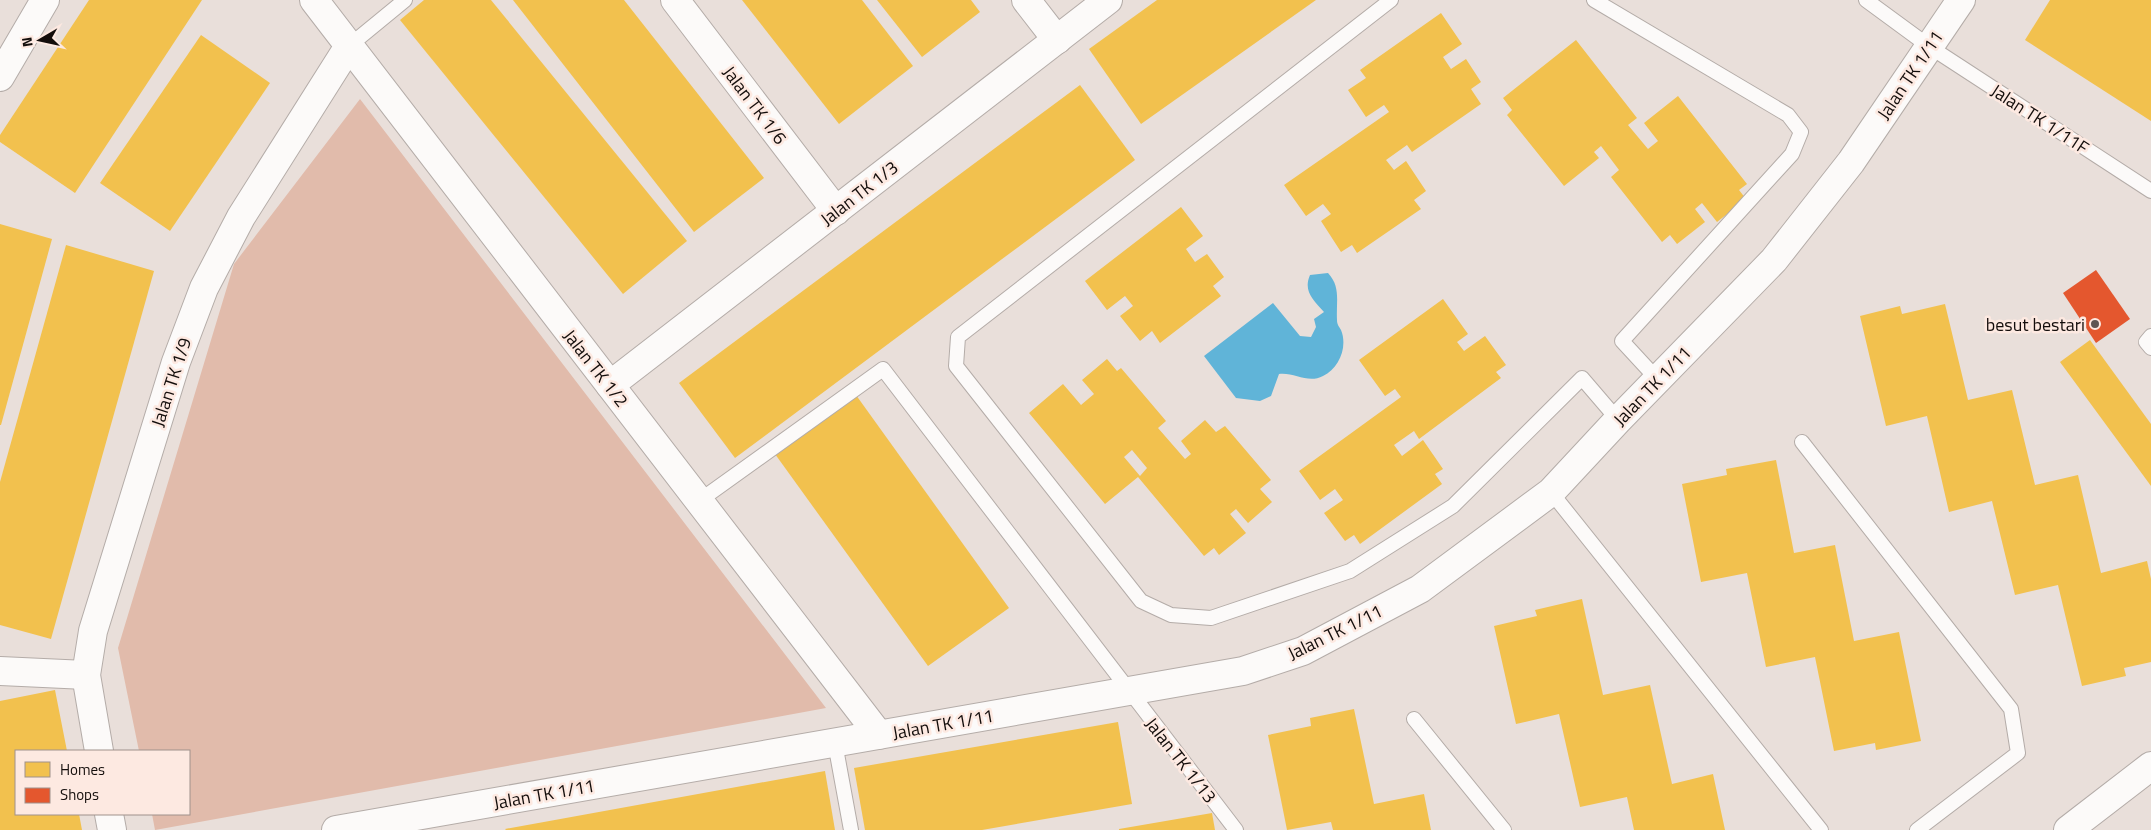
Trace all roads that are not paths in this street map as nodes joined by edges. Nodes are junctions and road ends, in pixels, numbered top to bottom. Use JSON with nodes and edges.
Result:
{"nodes":[{"id":1,"x":46,"y":0,"type":"edge"},
{"id":2,"x":314,"y":0,"type":"edge"},
{"id":3,"x":405,"y":0,"type":"edge"},
{"id":4,"x":675,"y":0,"type":"edge"},
{"id":5,"x":1026,"y":0,"type":"edge"},
{"id":6,"x":1108,"y":0,"type":"edge"},
{"id":7,"x":1391,"y":0,"type":"edge"},
{"id":8,"x":1594,"y":0,"type":"edge"},
{"id":9,"x":1866,"y":0,"type":"edge"},
{"id":10,"x":1961,"y":0,"type":"edge"},
{"id":11,"x":1057,"y":40,"type":"junction"},
{"id":12,"x":349,"y":46,"type":"junction"},
{"id":13,"x":1930,"y":47,"type":"junction"},
{"id":14,"x":0,"y":77,"type":"edge"},
{"id":15,"x":2151,"y":191,"type":"edge"},
{"id":16,"x":836,"y":211,"type":"junction"},
{"id":17,"x":2151,"y":336,"type":"edge"},
{"id":18,"x":2151,"y":348,"type":"edge"},
{"id":19,"x":1658,"y":380,"type":"junction"},
{"id":20,"x":610,"y":386,"type":"junction"},
{"id":21,"x":1618,"y":420,"type":"junction"},
{"id":22,"x":1802,"y":442,"type":"dead end"},
{"id":23,"x":1552,"y":492,"type":"junction"},
{"id":24,"x":699,"y":501,"type":"junction"},
{"id":25,"x":0,"y":671,"type":"edge"},
{"id":26,"x":86,"y":675,"type":"junction"},
{"id":27,"x":1126,"y":690,"type":"junction"},
{"id":28,"x":1414,"y":719,"type":"dead end"},
{"id":29,"x":879,"y":735,"type":"junction"},
{"id":30,"x":835,"y":743,"type":"junction"},
{"id":31,"x":98,"y":750,"type":"edge"},
{"id":32,"x":2151,"y":766,"type":"edge"},
{"id":33,"x":109,"y":815,"type":"edge"},
{"id":34,"x":391,"y":825,"type":"edge"},
{"id":35,"x":112,"y":830,"type":"edge"},
{"id":36,"x":336,"y":830,"type":"edge"},
{"id":37,"x":851,"y":830,"type":"edge"},
{"id":38,"x":1236,"y":830,"type":"edge"},
{"id":39,"x":1504,"y":830,"type":"edge"},
{"id":40,"x":1822,"y":830,"type":"edge"},
{"id":41,"x":1917,"y":830,"type":"edge"},
{"id":42,"x":2068,"y":830,"type":"edge"}],
"edges":[{"from":1,"to":14,"type":"street"},
{"from":2,"to":12,"type":"street","name":"Jalan TK 1/2"},
{"from":3,"to":12,"type":"lane"},
{"from":4,"to":16,"type":"street","name":"Jalan TK 1/6"},
{"from":5,"to":11,"type":"street"},
{"from":6,"to":11,"type":"street","name":"Jalan TK 1/3"},
{"from":7,"to":21,"type":"lane"},
{"from":8,"to":19,"type":"lane"},
{"from":9,"to":13,"type":"lane","name":"Jalan TK 1/11F"},
{"from":10,"to":13,"type":"street","name":"Jalan TK 1/11"},
{"from":11,"to":16,"type":"street","name":"Jalan TK 1/3"},
{"from":12,"to":20,"type":"street","name":"Jalan TK 1/2"},
{"from":12,"to":26,"type":"street","name":"Jalan TK 1/9"},
{"from":13,"to":15,"type":"lane","name":"Jalan TK 1/11F"},
{"from":13,"to":19,"type":"street","name":"Jalan TK 1/11"},
{"from":16,"to":20,"type":"street","name":"Jalan TK 1/3"},
{"from":17,"to":18,"type":"lane"},
{"from":19,"to":21,"type":"street","name":"Jalan TK 1/11"},
{"from":20,"to":24,"type":"street","name":"Jalan TK 1/2"},
{"from":21,"to":23,"type":"street","name":"Jalan TK 1/11"},
{"from":22,"to":41,"type":"lane"},
{"from":23,"to":27,"type":"street","name":"Jalan TK 1/11"},
{"from":23,"to":40,"type":"lane"},
{"from":24,"to":27,"type":"lane","name":"Jalan TK 1/13"},
{"from":24,"to":29,"type":"street","name":"Jalan TK 1/2"},
{"from":25,"to":26,"type":"street"},
{"from":26,"to":31,"type":"street","name":"Jalan TK 1/9"},
{"from":27,"to":29,"type":"street","name":"Jalan TK 1/11"},
{"from":27,"to":38,"type":"lane","name":"Jalan TK 1/13"},
{"from":28,"to":39,"type":"lane"},
{"from":29,"to":30,"type":"street","name":"Jalan TK 1/11"},
{"from":30,"to":34,"type":"street","name":"Jalan TK 1/11"},
{"from":30,"to":37,"type":"lane"},
{"from":32,"to":42,"type":"street"},
{"from":33,"to":35,"type":"street"},
{"from":34,"to":36,"type":"street","name":"Jalan TK 1/11"}]}
